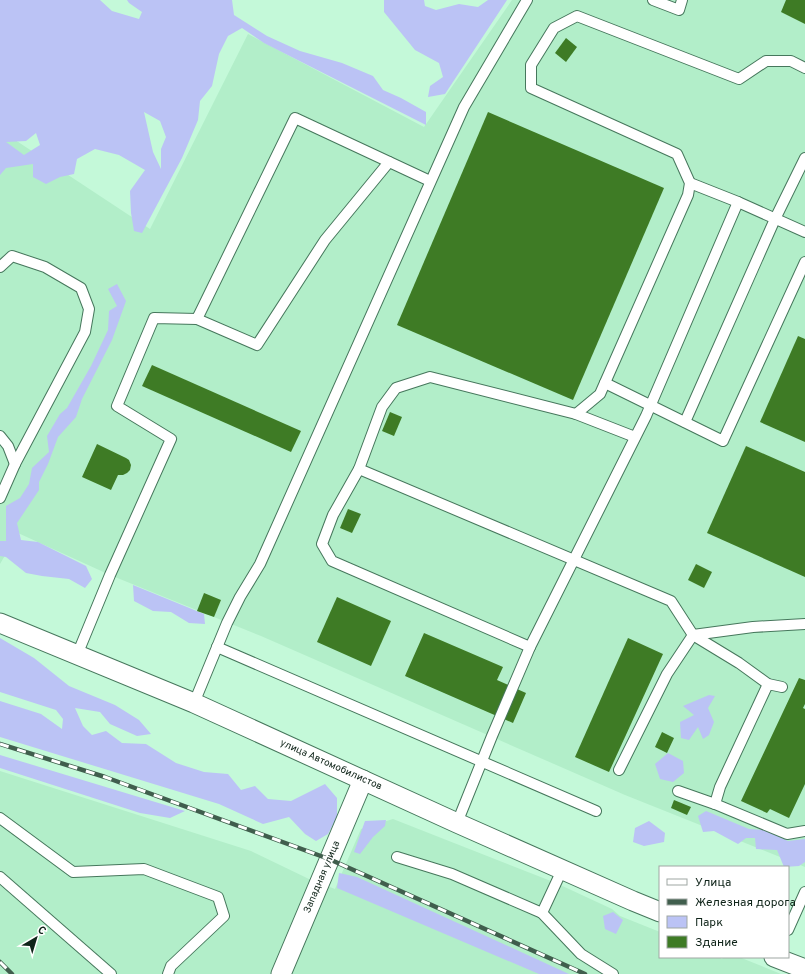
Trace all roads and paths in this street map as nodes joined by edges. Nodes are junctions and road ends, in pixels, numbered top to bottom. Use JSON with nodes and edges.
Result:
{"nodes":[{"id":1,"x":527,"y":0,"type":"edge"},
{"id":2,"x":653,"y":0,"type":"edge"},
{"id":3,"x":682,"y":0,"type":"edge"},
{"id":4,"x":805,"y":68,"type":"edge"},
{"id":5,"x":805,"y":158,"type":"edge"},
{"id":6,"x":389,"y":162,"type":"junction"},
{"id":7,"x":430,"y":181,"type":"junction"},
{"id":8,"x":690,"y":183,"type":"junction"},
{"id":9,"x":738,"y":202,"type":"junction"},
{"id":10,"x":775,"y":219,"type":"junction"},
{"id":11,"x":805,"y":232,"type":"edge"},
{"id":12,"x":805,"y":262,"type":"edge"},
{"id":13,"x":0,"y":267,"type":"edge"},
{"id":14,"x":197,"y":318,"type":"junction"},
{"id":15,"x":605,"y":383,"type":"junction"},
{"id":16,"x":651,"y":406,"type":"junction"},
{"id":17,"x":576,"y":414,"type":"junction"},
{"id":18,"x":685,"y":422,"type":"junction"},
{"id":19,"x":0,"y":436,"type":"edge"},
{"id":20,"x":635,"y":437,"type":"junction"},
{"id":21,"x":15,"y":464,"type":"junction"},
{"id":22,"x":359,"y":469,"type":"junction"},
{"id":23,"x":0,"y":498,"type":"edge"},
{"id":24,"x":573,"y":559,"type":"junction"},
{"id":25,"x":0,"y":623,"type":"edge"},
{"id":26,"x":805,"y":624,"type":"edge"},
{"id":27,"x":693,"y":635,"type":"junction"},
{"id":28,"x":217,"y":647,"type":"junction"},
{"id":29,"x":530,"y":647,"type":"junction"},
{"id":30,"x":77,"y":655,"type":"junction"},
{"id":31,"x":768,"y":684,"type":"junction"},
{"id":32,"x":782,"y":687,"type":"dead end"},
{"id":33,"x":194,"y":703,"type":"junction"},
{"id":34,"x":481,"y":762,"type":"junction"},
{"id":35,"x":619,"y":770,"type":"dead end"},
{"id":36,"x":364,"y":780,"type":"junction"},
{"id":37,"x":678,"y":791,"type":"dead end"},
{"id":38,"x":715,"y":804,"type":"junction"},
{"id":39,"x":596,"y":811,"type":"dead end"},
{"id":40,"x":0,"y":818,"type":"edge"},
{"id":41,"x":457,"y":823,"type":"junction"},
{"id":42,"x":805,"y":831,"type":"edge"},
{"id":43,"x":398,"y":857,"type":"dead end"},
{"id":44,"x":562,"y":870,"type":"junction"},
{"id":45,"x":0,"y":877,"type":"edge"},
{"id":46,"x":805,"y":892,"type":"edge"},
{"id":47,"x":659,"y":912,"type":"edge"},
{"id":48,"x":542,"y":913,"type":"junction"},
{"id":49,"x":789,"y":928,"type":"edge"},
{"id":50,"x":778,"y":958,"type":"edge"},
{"id":51,"x":805,"y":969,"type":"edge"},
{"id":52,"x":112,"y":974,"type":"edge"},
{"id":53,"x":168,"y":974,"type":"edge"},
{"id":54,"x":281,"y":974,"type":"edge"},
{"id":55,"x":614,"y":974,"type":"edge"}],
"edges":[{"from":1,"to":7,"type":"lane"},
{"from":2,"to":3,"type":"lane"},
{"from":4,"to":8,"type":"lane"},
{"from":5,"to":10,"type":"lane"},
{"from":6,"to":7,"type":"lane"},
{"from":6,"to":14,"type":"lane"},
{"from":6,"to":14,"type":"lane"},
{"from":7,"to":28,"type":"lane"},
{"from":8,"to":9,"type":"lane"},
{"from":8,"to":15,"type":"lane"},
{"from":9,"to":10,"type":"lane"},
{"from":9,"to":16,"type":"lane"},
{"from":10,"to":11,"type":"lane"},
{"from":10,"to":18,"type":"lane"},
{"from":12,"to":18,"type":"lane"},
{"from":13,"to":21,"type":"lane"},
{"from":14,"to":30,"type":"lane"},
{"from":15,"to":16,"type":"lane"},
{"from":15,"to":17,"type":"lane"},
{"from":16,"to":18,"type":"lane"},
{"from":16,"to":20,"type":"lane"},
{"from":17,"to":20,"type":"lane"},
{"from":17,"to":22,"type":"lane"},
{"from":19,"to":21,"type":"lane"},
{"from":20,"to":24,"type":"lane"},
{"from":21,"to":23,"type":"lane"},
{"from":22,"to":24,"type":"lane"},
{"from":22,"to":29,"type":"lane"},
{"from":24,"to":27,"type":"lane"},
{"from":24,"to":29,"type":"lane"},
{"from":25,"to":30,"type":"street","name":"улица Автомобилистов"},
{"from":26,"to":27,"type":"lane"},
{"from":27,"to":31,"type":"lane"},
{"from":27,"to":35,"type":"lane"},
{"from":28,"to":33,"type":"lane"},
{"from":28,"to":34,"type":"lane"},
{"from":29,"to":34,"type":"lane"},
{"from":30,"to":33,"type":"street","name":"улица Автомобилистов"},
{"from":31,"to":32,"type":"lane"},
{"from":31,"to":38,"type":"lane"},
{"from":33,"to":36,"type":"street","name":"улица Автомобилистов"},
{"from":34,"to":39,"type":"lane"},
{"from":34,"to":41,"type":"lane"},
{"from":36,"to":41,"type":"street","name":"улица Автомобилистов"},
{"from":36,"to":54,"type":"street","name":"Западная улица"},
{"from":37,"to":38,"type":"lane"},
{"from":38,"to":42,"type":"lane"},
{"from":40,"to":53,"type":"lane"},
{"from":41,"to":44,"type":"street","name":"улица Автомобилистов"},
{"from":43,"to":48,"type":"lane"},
{"from":44,"to":47,"type":"street","name":"улица Автомобилистов"},
{"from":44,"to":48,"type":"lane"},
{"from":45,"to":52,"type":"lane"},
{"from":46,"to":49,"type":"lane"},
{"from":48,"to":55,"type":"lane"},
{"from":50,"to":51,"type":"street"}]}
